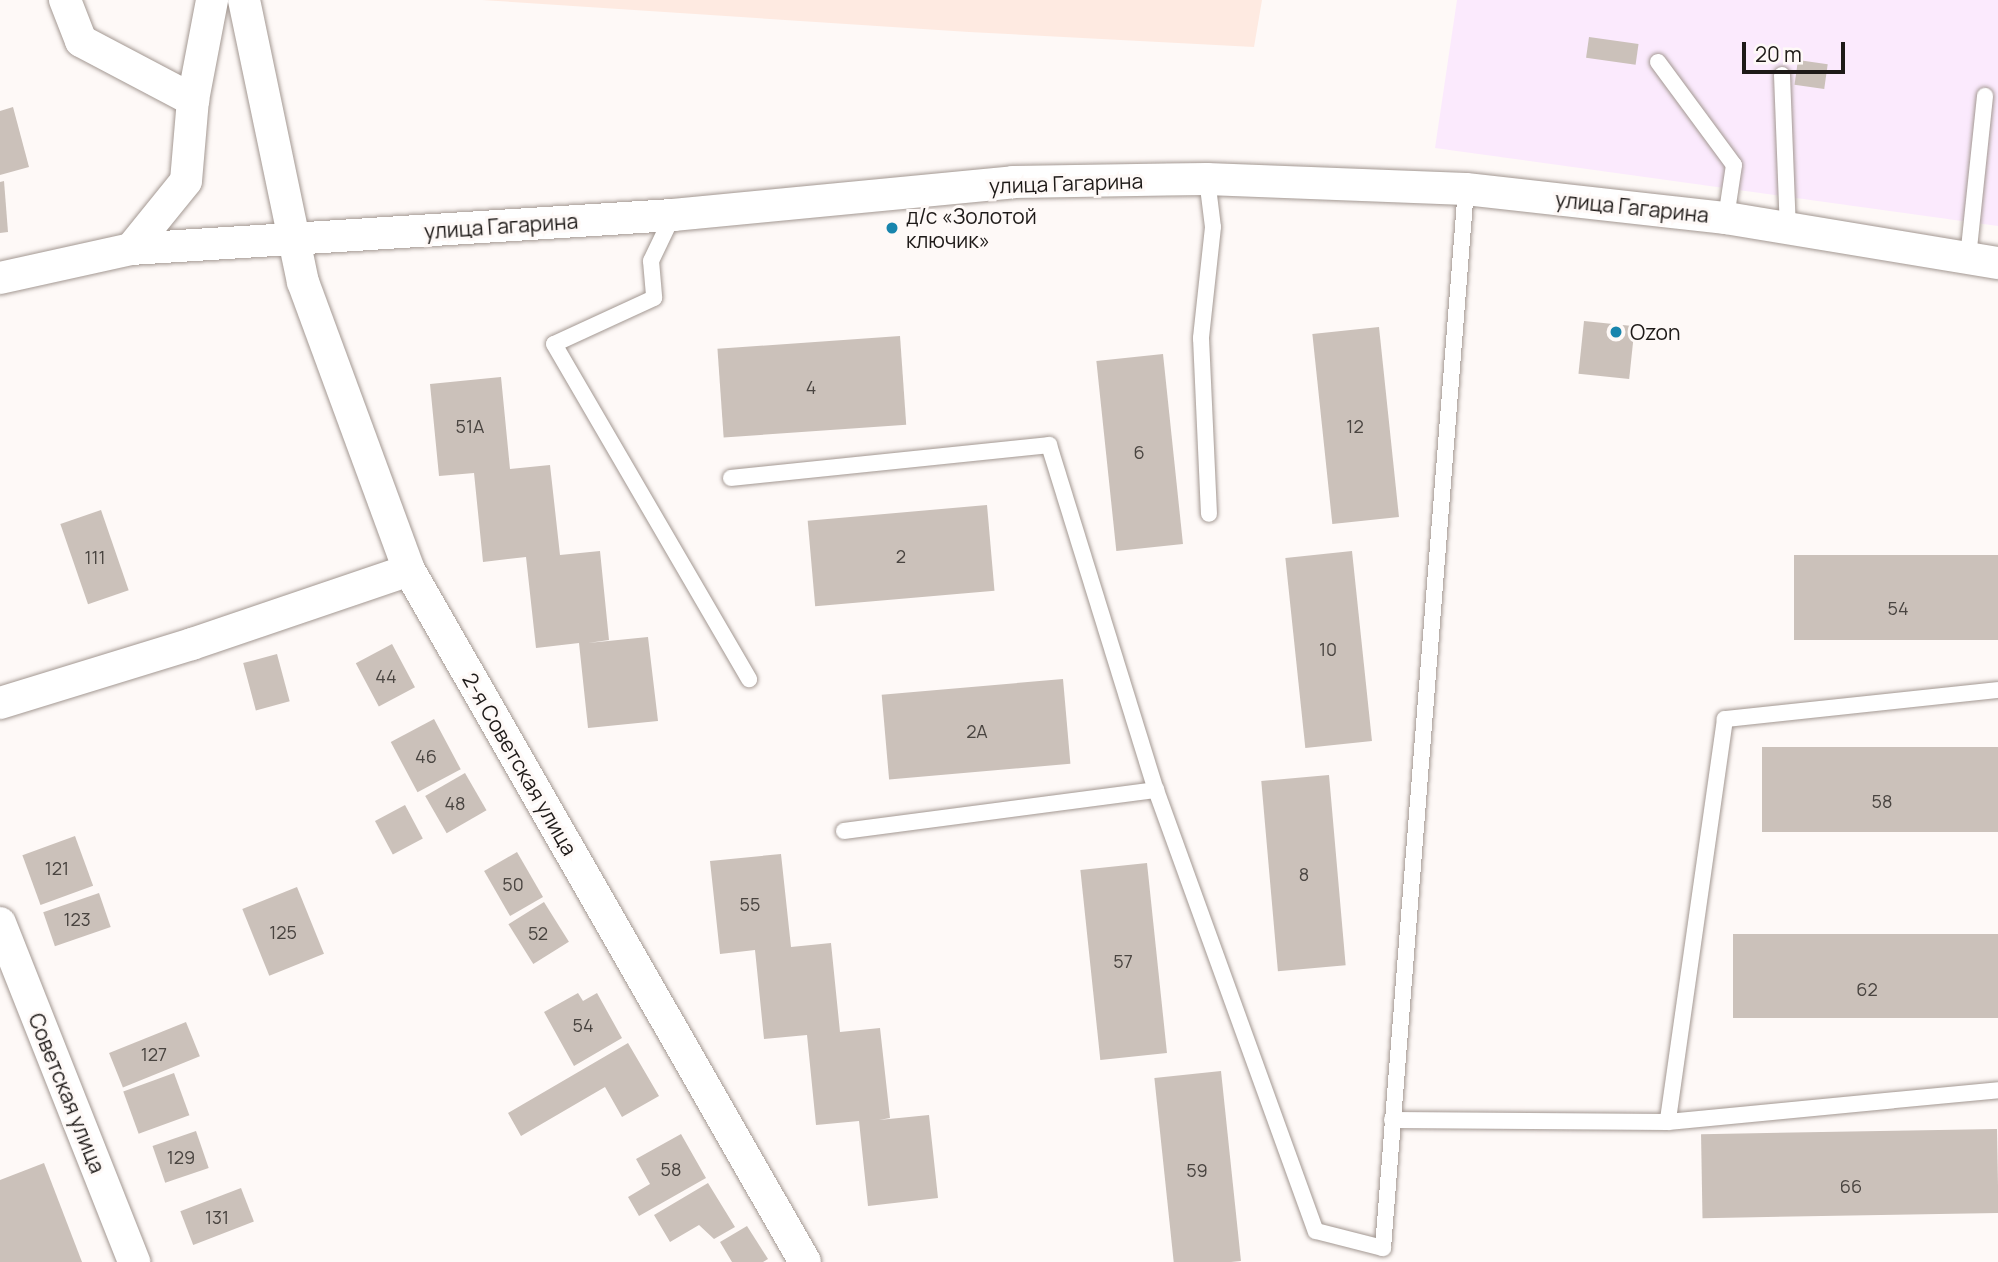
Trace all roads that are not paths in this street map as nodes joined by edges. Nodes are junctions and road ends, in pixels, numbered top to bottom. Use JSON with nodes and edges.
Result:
{"nodes":[{"id":1,"x":65,"y":0,"type":"edge"},
{"id":2,"x":212,"y":0,"type":"edge"},
{"id":3,"x":244,"y":0,"type":"edge"},
{"id":4,"x":1658,"y":62,"type":"dead end"},
{"id":5,"x":1782,"y":75,"type":"dead end"},
{"id":6,"x":1985,"y":96,"type":"dead end"},
{"id":7,"x":193,"y":100,"type":"junction"},
{"id":8,"x":1207,"y":179,"type":"junction"},
{"id":9,"x":1466,"y":189,"type":"junction"},
{"id":10,"x":673,"y":215,"type":"junction"},
{"id":11,"x":1726,"y":218,"type":"junction"},
{"id":12,"x":1788,"y":229,"type":"junction"},
{"id":13,"x":295,"y":239,"type":"junction"},
{"id":14,"x":131,"y":249,"type":"junction"},
{"id":15,"x":1983,"y":261,"type":"edge"},
{"id":16,"x":0,"y":278,"type":"edge"},
{"id":17,"x":731,"y":478,"type":"dead end"},
{"id":18,"x":1209,"y":514,"type":"dead end"},
{"id":19,"x":409,"y":570,"type":"junction"},
{"id":20,"x":748,"y":679,"type":"dead end"},
{"id":21,"x":1998,"y":690,"type":"edge"},
{"id":22,"x":0,"y":703,"type":"edge"},
{"id":23,"x":1156,"y":790,"type":"junction"},
{"id":24,"x":844,"y":831,"type":"dead end"},
{"id":25,"x":0,"y":923,"type":"edge"},
{"id":26,"x":1998,"y":1090,"type":"edge"},
{"id":27,"x":1392,"y":1120,"type":"junction"},
{"id":28,"x":1668,"y":1122,"type":"junction"},
{"id":29,"x":1381,"y":1255,"type":"edge"},
{"id":30,"x":134,"y":1262,"type":"edge"},
{"id":31,"x":805,"y":1262,"type":"edge"}],
"edges":[{"from":1,"to":7,"type":"street"},
{"from":2,"to":7,"type":"street"},
{"from":3,"to":13,"type":"street","name":"2-я Советская улица"},
{"from":4,"to":11,"type":"lane"},
{"from":5,"to":12,"type":"lane"},
{"from":6,"to":15,"type":"lane"},
{"from":7,"to":14,"type":"street"},
{"from":8,"to":9,"type":"street","name":"улица Гагарина"},
{"from":8,"to":10,"type":"street","name":"улица Гагарина"},
{"from":8,"to":18,"type":"lane"},
{"from":9,"to":11,"type":"street","name":"улица Гагарина"},
{"from":9,"to":27,"type":"lane"},
{"from":10,"to":13,"type":"street","name":"улица Гагарина"},
{"from":10,"to":20,"type":"lane"},
{"from":11,"to":12,"type":"street","name":"улица Гагарина"},
{"from":12,"to":15,"type":"street","name":"улица Гагарина"},
{"from":13,"to":14,"type":"street","name":"улица Гагарина"},
{"from":13,"to":19,"type":"street","name":"2-я Советская улица"},
{"from":14,"to":16,"type":"street","name":"улица Гагарина"},
{"from":17,"to":23,"type":"lane"},
{"from":19,"to":22,"type":"street"},
{"from":19,"to":31,"type":"street","name":"2-я Советская улица"},
{"from":21,"to":28,"type":"lane"},
{"from":23,"to":24,"type":"lane"},
{"from":23,"to":29,"type":"lane"},
{"from":25,"to":30,"type":"street","name":"Советская улица"},
{"from":26,"to":28,"type":"lane"},
{"from":27,"to":28,"type":"lane"},
{"from":27,"to":29,"type":"lane"}]}
